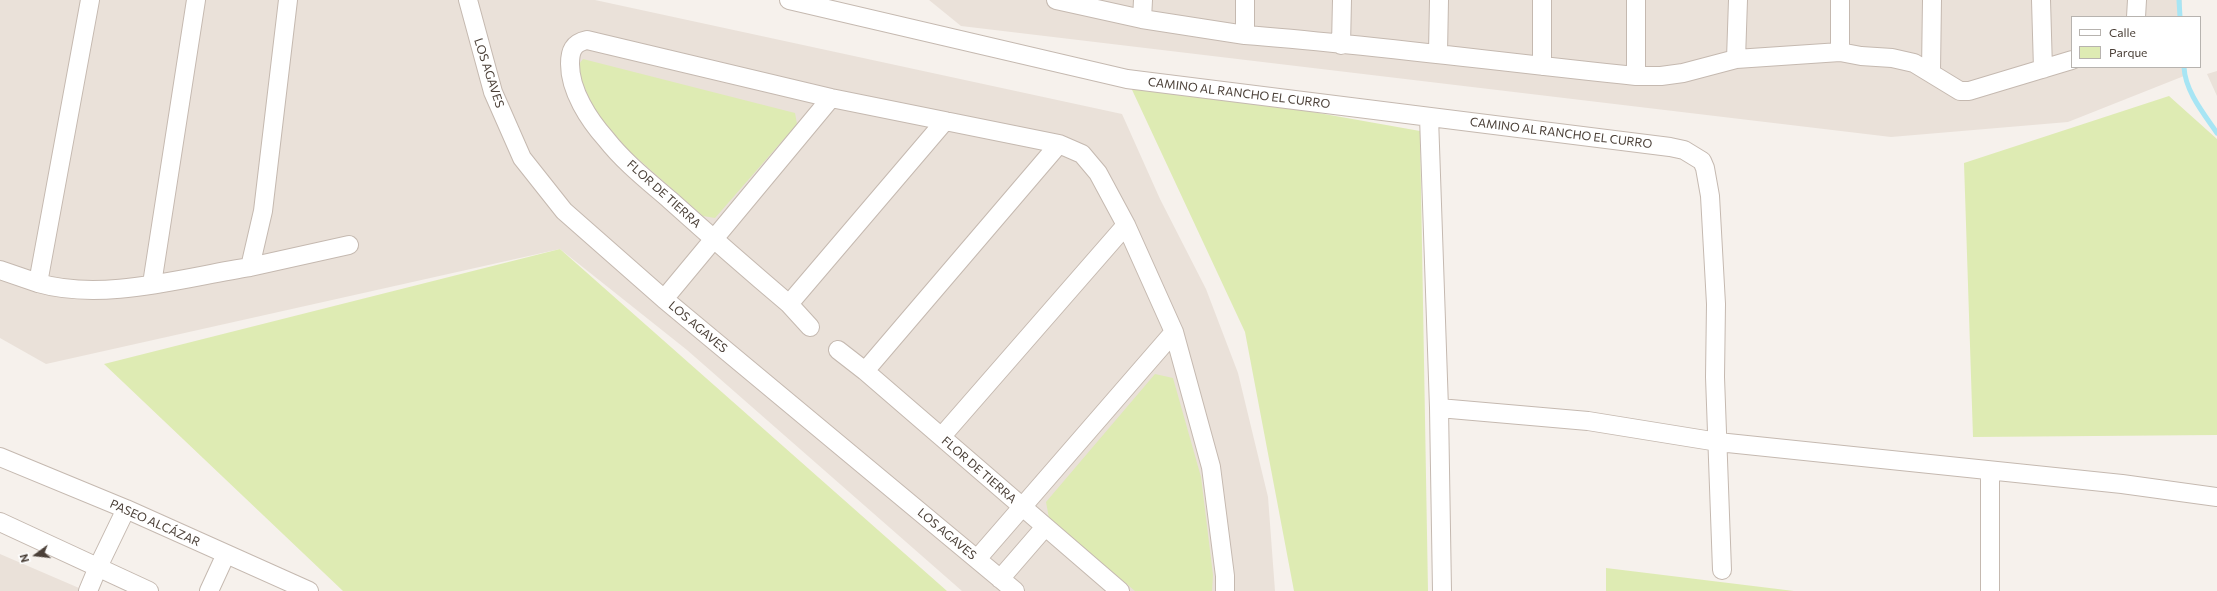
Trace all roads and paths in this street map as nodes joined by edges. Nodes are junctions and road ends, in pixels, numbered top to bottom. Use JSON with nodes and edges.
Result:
{"nodes":[{"id":1,"x":90,"y":0,"type":"edge"},
{"id":2,"x":196,"y":0,"type":"edge"},
{"id":3,"x":288,"y":0,"type":"edge"},
{"id":4,"x":468,"y":0,"type":"edge"},
{"id":5,"x":788,"y":0,"type":"edge"},
{"id":6,"x":1056,"y":0,"type":"edge"},
{"id":7,"x":1143,"y":0,"type":"edge"},
{"id":8,"x":1245,"y":0,"type":"edge"},
{"id":9,"x":1342,"y":0,"type":"edge"},
{"id":10,"x":1439,"y":0,"type":"edge"},
{"id":11,"x":1542,"y":0,"type":"edge"},
{"id":12,"x":1636,"y":0,"type":"edge"},
{"id":13,"x":1738,"y":0,"type":"edge"},
{"id":14,"x":1840,"y":0,"type":"edge"},
{"id":15,"x":1932,"y":0,"type":"edge"},
{"id":16,"x":2041,"y":0,"type":"edge"},
{"id":17,"x":2137,"y":0,"type":"edge"},
{"id":18,"x":2136,"y":16,"type":"edge"},
{"id":19,"x":1142,"y":20,"type":"junction"},
{"id":20,"x":1245,"y":35,"type":"junction"},
{"id":21,"x":1341,"y":45,"type":"junction"},
{"id":22,"x":1840,"y":52,"type":"junction"},
{"id":23,"x":1438,"y":53,"type":"junction"},
{"id":24,"x":1736,"y":59,"type":"junction"},
{"id":25,"x":2071,"y":60,"type":"edge"},
{"id":26,"x":1542,"y":66,"type":"junction"},
{"id":27,"x":2043,"y":69,"type":"junction"},
{"id":28,"x":1931,"y":72,"type":"junction"},
{"id":29,"x":1636,"y":76,"type":"junction"},
{"id":30,"x":831,"y":98,"type":"junction"},
{"id":31,"x":1429,"y":117,"type":"junction"},
{"id":32,"x":945,"y":121,"type":"junction"},
{"id":33,"x":1059,"y":144,"type":"junction"},
{"id":34,"x":1126,"y":225,"type":"junction"},
{"id":35,"x":715,"y":240,"type":"junction"},
{"id":36,"x":349,"y":246,"type":"dead end"},
{"id":37,"x":250,"y":267,"type":"junction"},
{"id":38,"x":0,"y":270,"type":"edge"},
{"id":39,"x":38,"y":283,"type":"junction"},
{"id":40,"x":152,"y":284,"type":"junction"},
{"id":41,"x":664,"y":299,"type":"junction"},
{"id":42,"x":789,"y":304,"type":"junction"},
{"id":43,"x":810,"y":328,"type":"dead end"},
{"id":44,"x":1174,"y":332,"type":"junction"},
{"id":45,"x":838,"y":350,"type":"dead end"},
{"id":46,"x":865,"y":371,"type":"junction"},
{"id":47,"x":1440,"y":408,"type":"junction"},
{"id":48,"x":942,"y":436,"type":"junction"},
{"id":49,"x":1718,"y":442,"type":"junction"},
{"id":50,"x":0,"y":457,"type":"edge"},
{"id":51,"x":1990,"y":472,"type":"junction"},
{"id":52,"x":2217,"y":497,"type":"edge"},
{"id":53,"x":1021,"y":506,"type":"junction"},
{"id":54,"x":126,"y":509,"type":"junction"},
{"id":55,"x":0,"y":522,"type":"edge"},
{"id":56,"x":1045,"y":527,"type":"junction"},
{"id":57,"x":226,"y":554,"type":"junction"},
{"id":58,"x":978,"y":559,"type":"junction"},
{"id":59,"x":98,"y":567,"type":"junction"},
{"id":60,"x":1722,"y":570,"type":"dead end"},
{"id":61,"x":1000,"y":578,"type":"junction"},
{"id":62,"x":1990,"y":590,"type":"edge"},
{"id":63,"x":88,"y":591,"type":"edge"},
{"id":64,"x":149,"y":591,"type":"edge"},
{"id":65,"x":209,"y":591,"type":"edge"},
{"id":66,"x":309,"y":591,"type":"edge"},
{"id":67,"x":1015,"y":591,"type":"edge"},
{"id":68,"x":1120,"y":591,"type":"edge"},
{"id":69,"x":1225,"y":591,"type":"edge"},
{"id":70,"x":1442,"y":591,"type":"edge"}],
"edges":[{"from":1,"to":39,"type":"street"},
{"from":2,"to":40,"type":"street"},
{"from":3,"to":37,"type":"street"},
{"from":4,"to":41,"type":"street","name":"LOS AGAVES"},
{"from":5,"to":31,"type":"street","name":"CAMINO AL RANCHO EL CURRO"},
{"from":6,"to":19,"type":"street"},
{"from":7,"to":19,"type":"street"},
{"from":8,"to":20,"type":"street"},
{"from":9,"to":21,"type":"street"},
{"from":10,"to":23,"type":"street"},
{"from":11,"to":26,"type":"street"},
{"from":12,"to":29,"type":"street"},
{"from":13,"to":24,"type":"street"},
{"from":14,"to":22,"type":"street"},
{"from":15,"to":28,"type":"street"},
{"from":16,"to":27,"type":"street"},
{"from":17,"to":18,"type":"street"},
{"from":19,"to":20,"type":"street"},
{"from":20,"to":21,"type":"street"},
{"from":21,"to":23,"type":"street"},
{"from":22,"to":24,"type":"street"},
{"from":22,"to":28,"type":"street"},
{"from":23,"to":26,"type":"street"},
{"from":24,"to":29,"type":"street"},
{"from":25,"to":27,"type":"street"},
{"from":26,"to":29,"type":"street"},
{"from":27,"to":28,"type":"street"},
{"from":30,"to":32,"type":"street"},
{"from":30,"to":35,"type":"street"},
{"from":30,"to":35,"type":"street","name":"FLOR DE TIERRA"},
{"from":31,"to":47,"type":"street"},
{"from":31,"to":49,"type":"street","name":"CAMINO AL RANCHO EL CURRO"},
{"from":32,"to":33,"type":"street"},
{"from":32,"to":42,"type":"street"},
{"from":33,"to":34,"type":"street"},
{"from":33,"to":46,"type":"street"},
{"from":34,"to":44,"type":"street"},
{"from":34,"to":48,"type":"street"},
{"from":35,"to":41,"type":"street"},
{"from":35,"to":42,"type":"street","name":"FLOR DE TIERRA"},
{"from":36,"to":37,"type":"street"},
{"from":37,"to":40,"type":"street"},
{"from":38,"to":39,"type":"street"},
{"from":39,"to":40,"type":"street"},
{"from":41,"to":58,"type":"street","name":"LOS AGAVES"},
{"from":42,"to":43,"type":"street","name":"FLOR DE TIERRA"},
{"from":44,"to":53,"type":"street"},
{"from":44,"to":69,"type":"street"},
{"from":45,"to":46,"type":"street","name":"FLOR DE TIERRA"},
{"from":46,"to":48,"type":"street","name":"FLOR DE TIERRA"},
{"from":47,"to":49,"type":"street"},
{"from":47,"to":70,"type":"street"},
{"from":48,"to":53,"type":"street","name":"FLOR DE TIERRA"},
{"from":49,"to":51,"type":"street"},
{"from":49,"to":60,"type":"street"},
{"from":50,"to":54,"type":"street","name":"PASEO ALCÁZAR"},
{"from":51,"to":52,"type":"street"},
{"from":51,"to":62,"type":"street"},
{"from":53,"to":56,"type":"street","name":"FLOR DE TIERRA"},
{"from":53,"to":58,"type":"street"},
{"from":54,"to":57,"type":"street","name":"PASEO ALCÁZAR"},
{"from":54,"to":59,"type":"street"},
{"from":55,"to":59,"type":"street"},
{"from":56,"to":61,"type":"street"},
{"from":56,"to":68,"type":"street","name":"FLOR DE TIERRA"},
{"from":57,"to":65,"type":"street"},
{"from":57,"to":66,"type":"street","name":"PASEO ALCÁZAR"},
{"from":58,"to":61,"type":"street","name":"LOS AGAVES"},
{"from":59,"to":63,"type":"street"},
{"from":59,"to":64,"type":"street"},
{"from":61,"to":67,"type":"street","name":"LOS AGAVES"}]}
